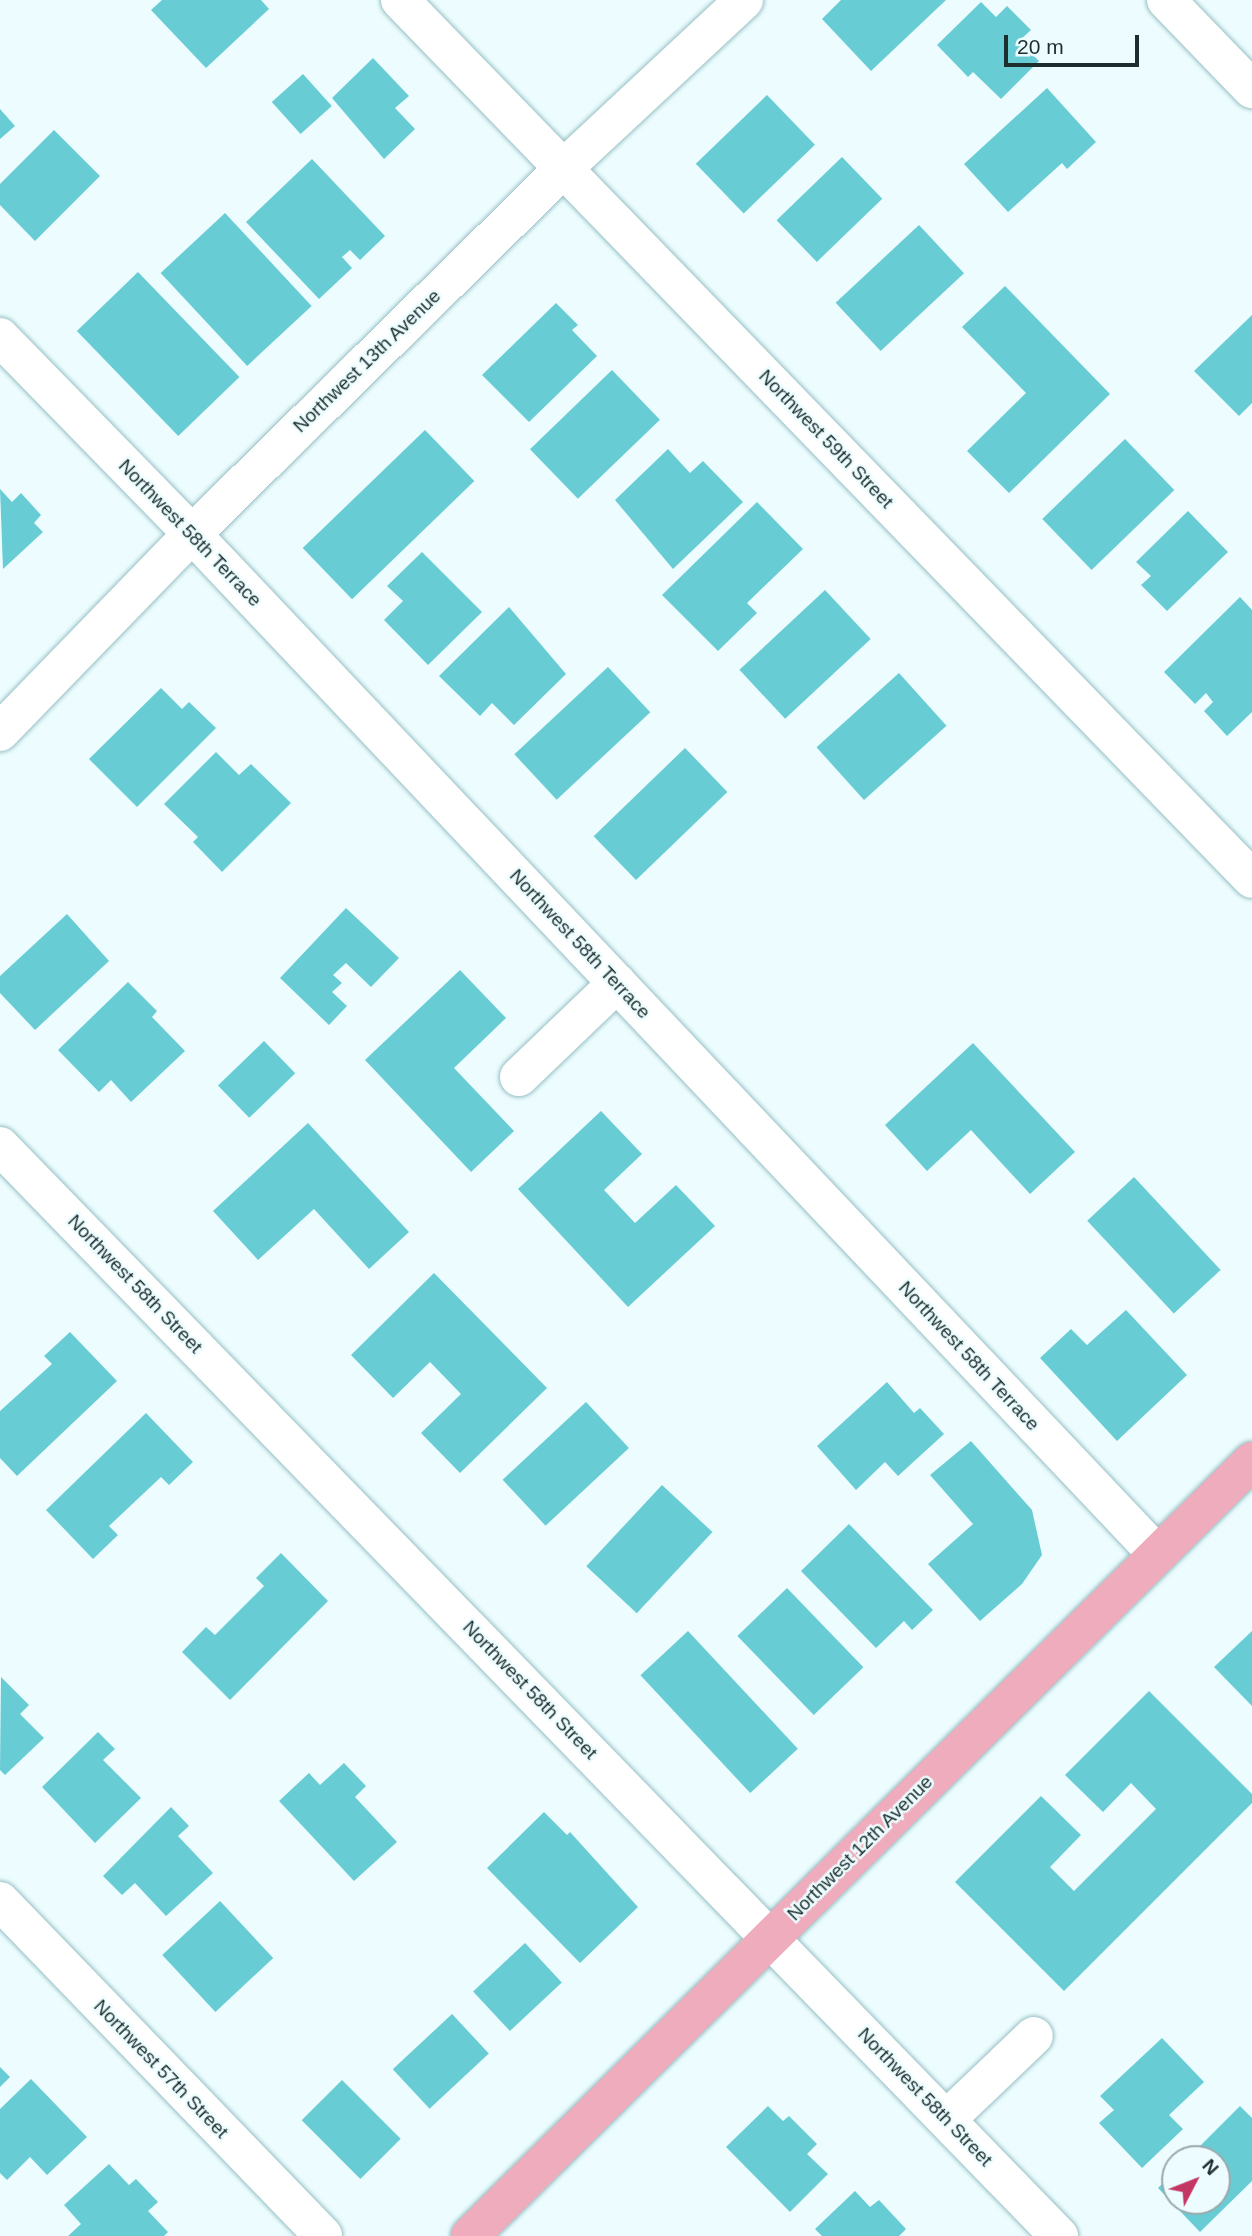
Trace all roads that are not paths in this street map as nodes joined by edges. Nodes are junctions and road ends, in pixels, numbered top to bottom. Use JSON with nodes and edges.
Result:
{"nodes":[{"id":1,"x":400,"y":0,"type":"edge"},
{"id":2,"x":744,"y":0,"type":"edge"},
{"id":3,"x":1166,"y":0,"type":"edge"},
{"id":4,"x":1252,"y":89,"type":"edge"},
{"id":5,"x":564,"y":168,"type":"junction"},
{"id":6,"x":0,"y":337,"type":"edge"},
{"id":7,"x":192,"y":534,"type":"junction"},
{"id":8,"x":0,"y":732,"type":"edge"},
{"id":9,"x":1252,"y":879,"type":"edge"},
{"id":10,"x":617,"y":984,"type":"junction"},
{"id":11,"x":519,"y":1077,"type":"dead end"},
{"id":12,"x":0,"y":1146,"type":"edge"},
{"id":13,"x":1252,"y":1461,"type":"edge"},
{"id":14,"x":1157,"y":1554,"type":"junction"},
{"id":15,"x":0,"y":1901,"type":"edge"},
{"id":16,"x":771,"y":1937,"type":"junction"},
{"id":17,"x":1034,"y":2036,"type":"dead end"},
{"id":18,"x":947,"y":2119,"type":"junction"},
{"id":19,"x":323,"y":2236,"type":"edge"},
{"id":20,"x":470,"y":2236,"type":"edge"},
{"id":21,"x":1059,"y":2236,"type":"edge"}],
"edges":[{"from":1,"to":5,"type":"street","name":"Northwest 59th Street"},
{"from":2,"to":5,"type":"street","name":"Northwest 13th Avenue"},
{"from":3,"to":4,"type":"street"},
{"from":5,"to":7,"type":"street","name":"Northwest 13th Avenue"},
{"from":5,"to":9,"type":"street","name":"Northwest 59th Street"},
{"from":6,"to":7,"type":"street","name":"Northwest 58th Terrace"},
{"from":7,"to":8,"type":"street","name":"Northwest 13th Avenue"},
{"from":7,"to":10,"type":"street","name":"Northwest 58th Terrace"},
{"from":10,"to":11,"type":"street"},
{"from":10,"to":14,"type":"street","name":"Northwest 58th Terrace"},
{"from":12,"to":16,"type":"street","name":"Northwest 58th Street"},
{"from":13,"to":14,"type":"main road","name":"Northwest 12th Avenue"},
{"from":14,"to":16,"type":"main road","name":"Northwest 12th Avenue"},
{"from":15,"to":19,"type":"street","name":"Northwest 57th Street"},
{"from":16,"to":18,"type":"street","name":"Northwest 58th Street"},
{"from":16,"to":20,"type":"main road","name":"Northwest 12th Avenue"},
{"from":17,"to":18,"type":"street"},
{"from":18,"to":21,"type":"street","name":"Northwest 58th Street"}]}
